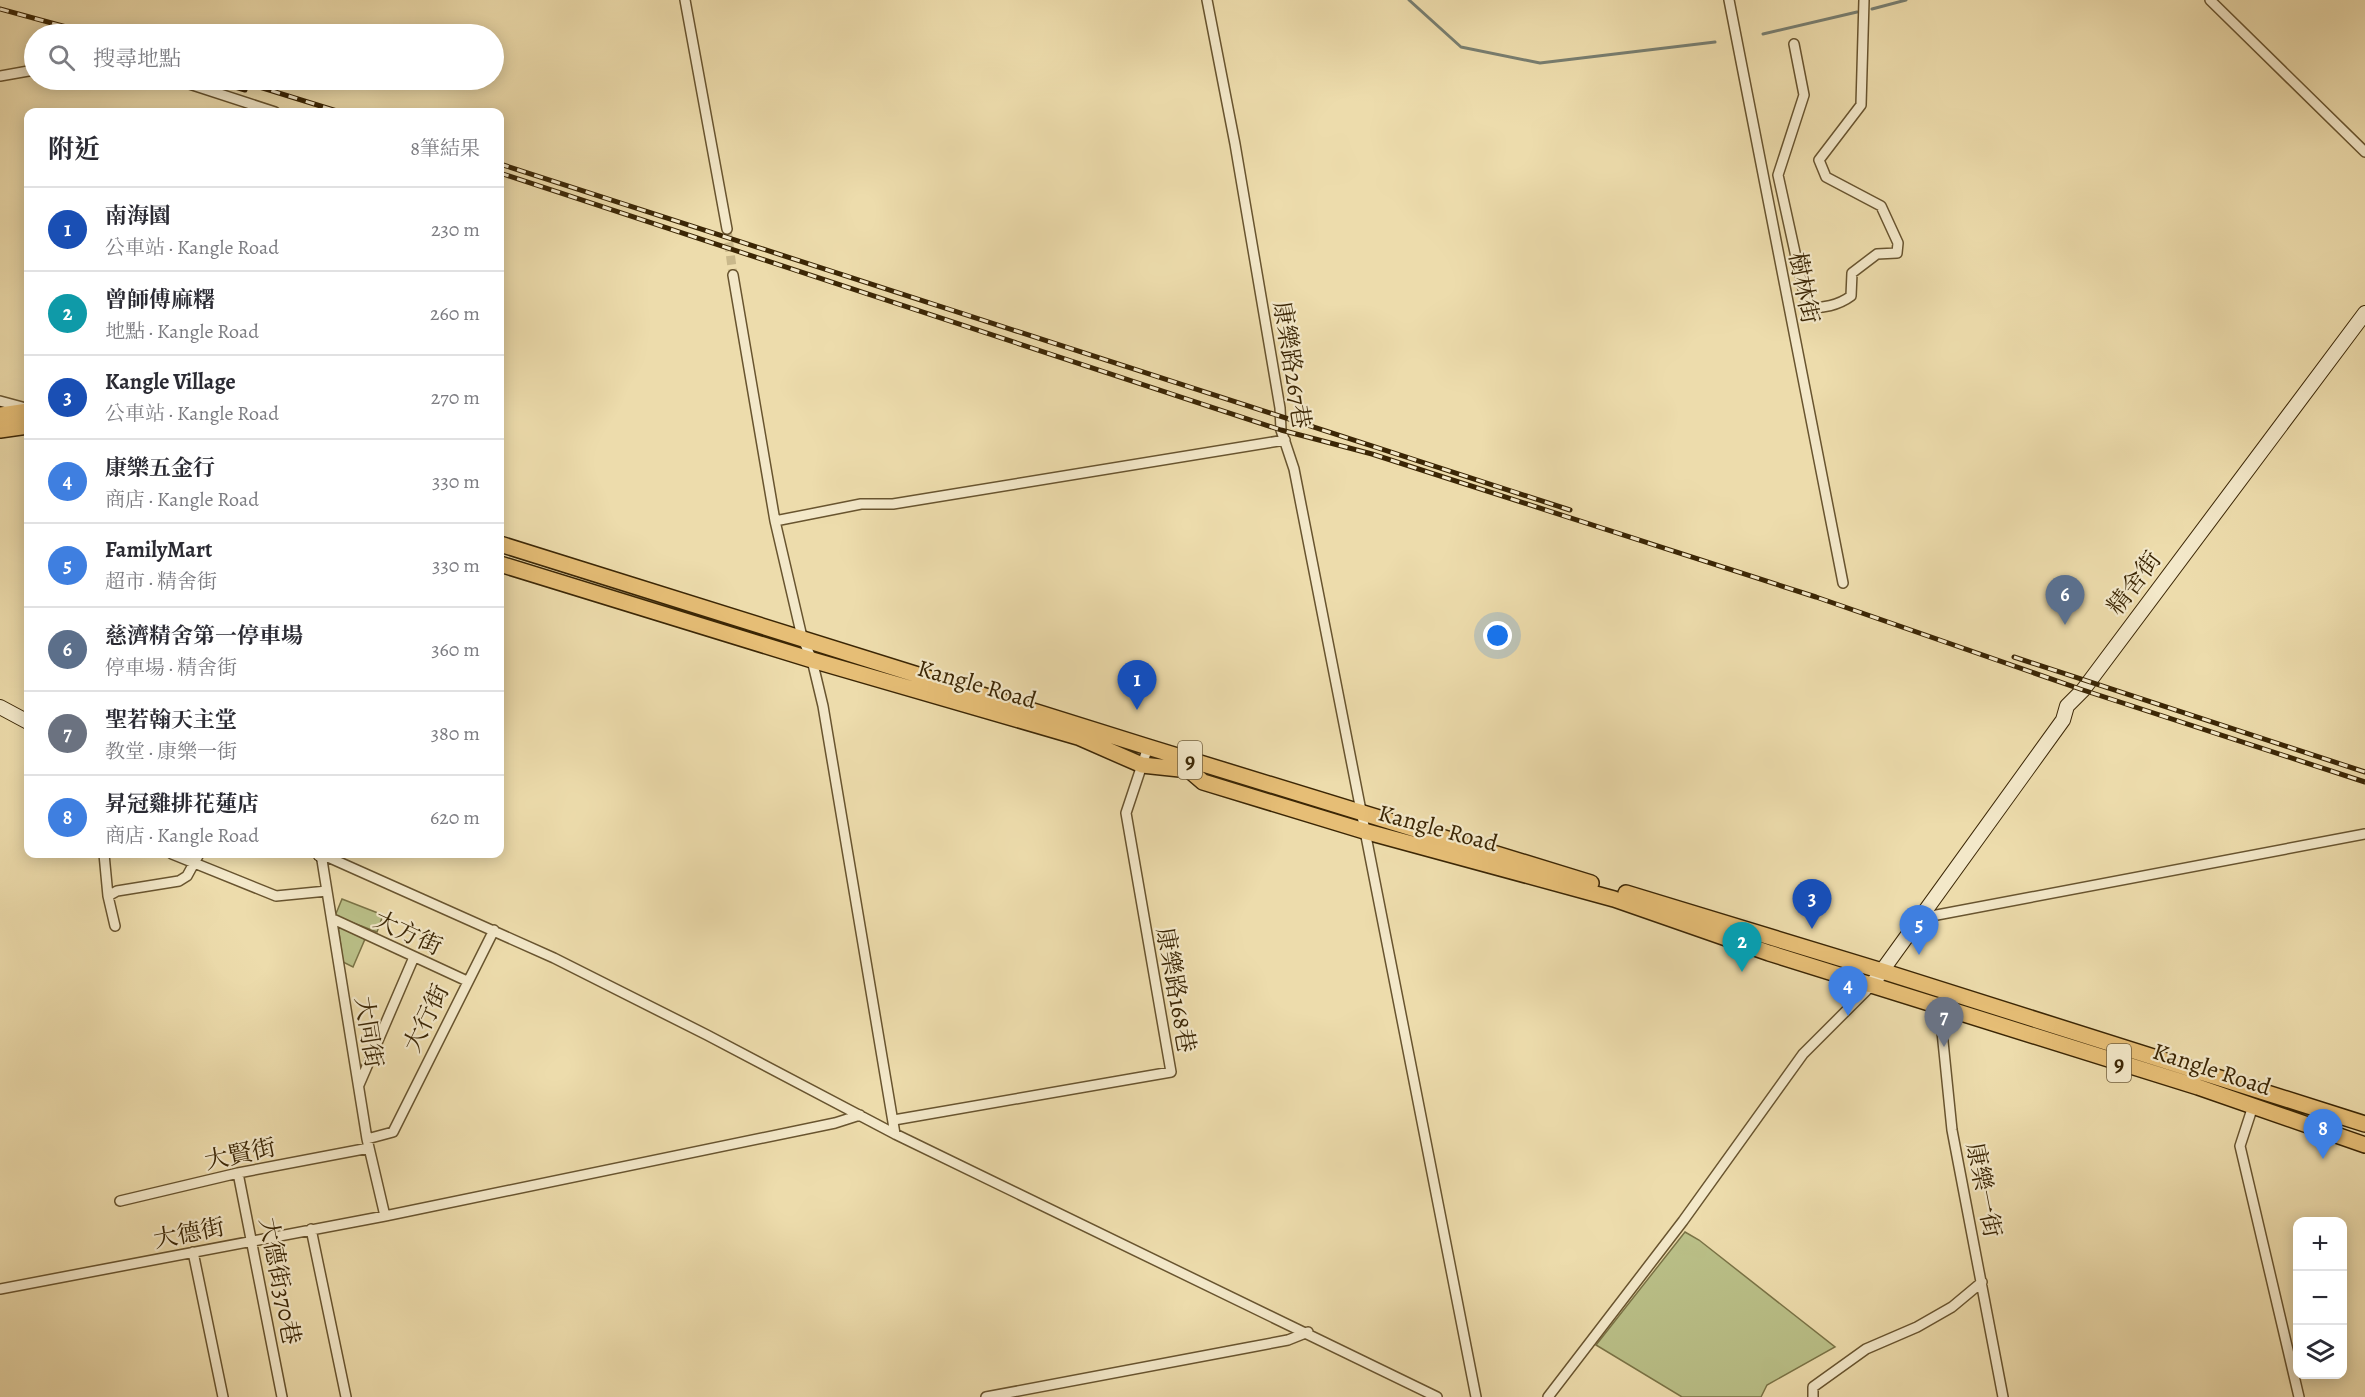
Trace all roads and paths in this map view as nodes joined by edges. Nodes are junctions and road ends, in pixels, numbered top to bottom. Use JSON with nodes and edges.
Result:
{"nodes":[{"id":1,"x":685,"y":0,"type":"edge"},
{"id":2,"x":1207,"y":0,"type":"edge"},
{"id":3,"x":1729,"y":0,"type":"edge"},
{"id":4,"x":1864,"y":0,"type":"edge"},
{"id":5,"x":2210,"y":0,"type":"edge"},
{"id":6,"x":1794,"y":44,"type":"dead end"},
{"id":7,"x":24,"y":72,"type":"edge"},
{"id":8,"x":0,"y":76,"type":"edge"},
{"id":9,"x":208,"y":90,"type":"edge"},
{"id":10,"x":263,"y":108,"type":"edge"},
{"id":11,"x":2365,"y":152,"type":"edge"},
{"id":12,"x":727,"y":229,"type":"tunnel mouth"},
{"id":13,"x":733,"y":275,"type":"tunnel mouth"},
{"id":14,"x":2365,"y":313,"type":"edge"},
{"id":15,"x":0,"y":401,"type":"edge"},
{"id":16,"x":24,"y":409,"type":"edge"},
{"id":17,"x":24,"y":411,"type":"edge"},
{"id":18,"x":0,"y":415,"type":"edge"},
{"id":19,"x":24,"y":427,"type":"edge"},
{"id":20,"x":0,"y":430,"type":"edge"},
{"id":21,"x":1285,"y":440,"type":"junction"},
{"id":22,"x":775,"y":521,"type":"junction"},
{"id":23,"x":504,"y":545,"type":"edge"},
{"id":24,"x":504,"y":565,"type":"edge"},
{"id":25,"x":1843,"y":583,"type":"dead end"},
{"id":26,"x":802,"y":637,"type":"junction"},
{"id":27,"x":812,"y":660,"type":"junction"},
{"id":28,"x":0,"y":708,"type":"edge"},
{"id":29,"x":24,"y":720,"type":"edge"},
{"id":30,"x":1148,"y":747,"type":"junction"},
{"id":31,"x":1142,"y":765,"type":"junction"},
{"id":32,"x":1361,"y":813,"type":"junction"},
{"id":33,"x":1364,"y":831,"type":"junction"},
{"id":34,"x":2365,"y":834,"type":"edge"},
{"id":35,"x":104,"y":858,"type":"edge"},
{"id":36,"x":181,"y":858,"type":"edge"},
{"id":37,"x":197,"y":858,"type":"edge"},
{"id":38,"x":322,"y":858,"type":"edge"},
{"id":39,"x":330,"y":858,"type":"edge"},
{"id":40,"x":194,"y":864,"type":"junction"},
{"id":41,"x":327,"y":891,"type":"junction"},
{"id":42,"x":108,"y":896,"type":"junction"},
{"id":43,"x":1921,"y":918,"type":"junction"},
{"id":44,"x":333,"y":919,"type":"junction"},
{"id":45,"x":115,"y":926,"type":"dead end"},
{"id":46,"x":494,"y":930,"type":"junction"},
{"id":47,"x":414,"y":957,"type":"junction"},
{"id":48,"x":1882,"y":970,"type":"junction"},
{"id":49,"x":467,"y":981,"type":"junction"},
{"id":50,"x":1871,"y":986,"type":"junction"},
{"id":51,"x":1943,"y":991,"type":"junction"},
{"id":52,"x":1937,"y":1006,"type":"junction"},
{"id":53,"x":358,"y":1087,"type":"junction"},
{"id":54,"x":2253,"y":1106,"type":"junction"},
{"id":55,"x":860,"y":1115,"type":"junction"},
{"id":56,"x":894,"y":1120,"type":"junction"},
{"id":57,"x":2365,"y":1124,"type":"edge"},
{"id":58,"x":895,"y":1134,"type":"junction"},
{"id":59,"x":368,"y":1144,"type":"junction"},
{"id":60,"x":2365,"y":1144,"type":"edge"},
{"id":61,"x":238,"y":1173,"type":"junction"},
{"id":62,"x":120,"y":1201,"type":"dead end"},
{"id":63,"x":385,"y":1216,"type":"junction"},
{"id":64,"x":311,"y":1229,"type":"junction"},
{"id":65,"x":253,"y":1241,"type":"junction"},
{"id":66,"x":193,"y":1252,"type":"junction"},
{"id":67,"x":1982,"y":1282,"type":"junction"},
{"id":68,"x":0,"y":1289,"type":"edge"},
{"id":69,"x":1308,"y":1332,"type":"junction"},
{"id":70,"x":1813,"y":1392,"type":"edge"},
{"id":71,"x":223,"y":1397,"type":"edge"},
{"id":72,"x":282,"y":1397,"type":"edge"},
{"id":73,"x":346,"y":1397,"type":"edge"},
{"id":74,"x":986,"y":1397,"type":"edge"},
{"id":75,"x":1437,"y":1397,"type":"edge"},
{"id":76,"x":1476,"y":1397,"type":"edge"},
{"id":77,"x":1548,"y":1397,"type":"edge"},
{"id":78,"x":2003,"y":1397,"type":"edge"},
{"id":79,"x":2299,"y":1397,"type":"edge"}],
"edges":[{"from":1,"to":12,"type":"street"},
{"from":2,"to":21,"type":"street","name":"康樂路267巷"},
{"from":3,"to":25,"type":"street","name":"樹林街"},
{"from":4,"to":6,"type":"street"},
{"from":5,"to":11,"type":"street"},
{"from":7,"to":8,"type":"street"},
{"from":9,"to":10,"type":"street"},
{"from":13,"to":22,"type":"street"},
{"from":14,"to":43,"type":"street","name":"精舍街"},
{"from":15,"to":16,"type":"street"},
{"from":17,"to":18,"type":"main road"},
{"from":19,"to":20,"type":"main road"},
{"from":21,"to":22,"type":"street"},
{"from":21,"to":32,"type":"street","name":"康樂路267巷"},
{"from":22,"to":26,"type":"street"},
{"from":23,"to":26,"type":"main road","name":"Kangle Road","number":"9"},
{"from":24,"to":27,"type":"main road","name":"Kangle Road","number":"9"},
{"from":26,"to":27,"type":"street"},
{"from":26,"to":30,"type":"main road","name":"Kangle Road","number":"9"},
{"from":27,"to":31,"type":"main road","name":"Kangle Road","number":"9"},
{"from":27,"to":56,"type":"street"},
{"from":28,"to":29,"type":"street"},
{"from":30,"to":31,"type":"street","name":"康樂路168巷"},
{"from":30,"to":32,"type":"main road","name":"Kangle Road","number":"9"},
{"from":31,"to":33,"type":"main road","name":"Kangle Road","number":"9"},
{"from":31,"to":56,"type":"street","name":"康樂路168巷"},
{"from":32,"to":33,"type":"street","name":"康樂路267巷"},
{"from":32,"to":48,"type":"main road","name":"Kangle Road","number":"9"},
{"from":33,"to":50,"type":"main road","name":"Kangle Road","number":"9"},
{"from":33,"to":76,"type":"street","name":"康樂路267巷"},
{"from":34,"to":43,"type":"street"},
{"from":35,"to":42,"type":"street"},
{"from":36,"to":40,"type":"street"},
{"from":37,"to":40,"type":"street"},
{"from":38,"to":41,"type":"street","name":"大同街"},
{"from":39,"to":46,"type":"street"},
{"from":40,"to":41,"type":"street"},
{"from":40,"to":42,"type":"street"},
{"from":41,"to":44,"type":"street","name":"大同街"},
{"from":42,"to":45,"type":"street"},
{"from":43,"to":48,"type":"street","name":"精舍街"},
{"from":44,"to":47,"type":"street","name":"大方街"},
{"from":44,"to":53,"type":"street","name":"大同街"},
{"from":46,"to":49,"type":"street","name":"大行街"},
{"from":46,"to":55,"type":"street"},
{"from":47,"to":49,"type":"street","name":"大方街"},
{"from":47,"to":53,"type":"street"},
{"from":48,"to":50,"type":"street","name":"精舍街"},
{"from":48,"to":51,"type":"main road","name":"Kangle Road","number":"9"},
{"from":49,"to":59,"type":"street","name":"大行街"},
{"from":50,"to":52,"type":"main road","name":"Kangle Road","number":"9"},
{"from":50,"to":77,"type":"street"},
{"from":51,"to":52,"type":"street","name":"康樂一街"},
{"from":51,"to":57,"type":"main road","name":"Kangle Road","number":"9"},
{"from":52,"to":54,"type":"main road","name":"Kangle Road","number":"9"},
{"from":52,"to":67,"type":"street","name":"康樂一街"},
{"from":53,"to":59,"type":"street","name":"大同街"},
{"from":54,"to":60,"type":"main road","name":"Kangle Road","number":"9"},
{"from":54,"to":79,"type":"street"},
{"from":55,"to":58,"type":"street"},
{"from":55,"to":63,"type":"street","name":"大德街"},
{"from":56,"to":58,"type":"street"},
{"from":58,"to":69,"type":"street"},
{"from":59,"to":61,"type":"street","name":"大賢街"},
{"from":59,"to":63,"type":"street","name":"大同街"},
{"from":61,"to":62,"type":"street","name":"大賢街"},
{"from":61,"to":65,"type":"street","name":"大德街370巷"},
{"from":63,"to":64,"type":"street","name":"大德街"},
{"from":64,"to":65,"type":"street","name":"大德街"},
{"from":64,"to":73,"type":"street"},
{"from":65,"to":66,"type":"street","name":"大德街"},
{"from":65,"to":72,"type":"street","name":"大德街370巷"},
{"from":66,"to":68,"type":"street","name":"大德街"},
{"from":66,"to":71,"type":"street"},
{"from":67,"to":70,"type":"street"},
{"from":67,"to":78,"type":"street","name":"康樂一街"},
{"from":69,"to":74,"type":"street"},
{"from":69,"to":75,"type":"street"}]}
